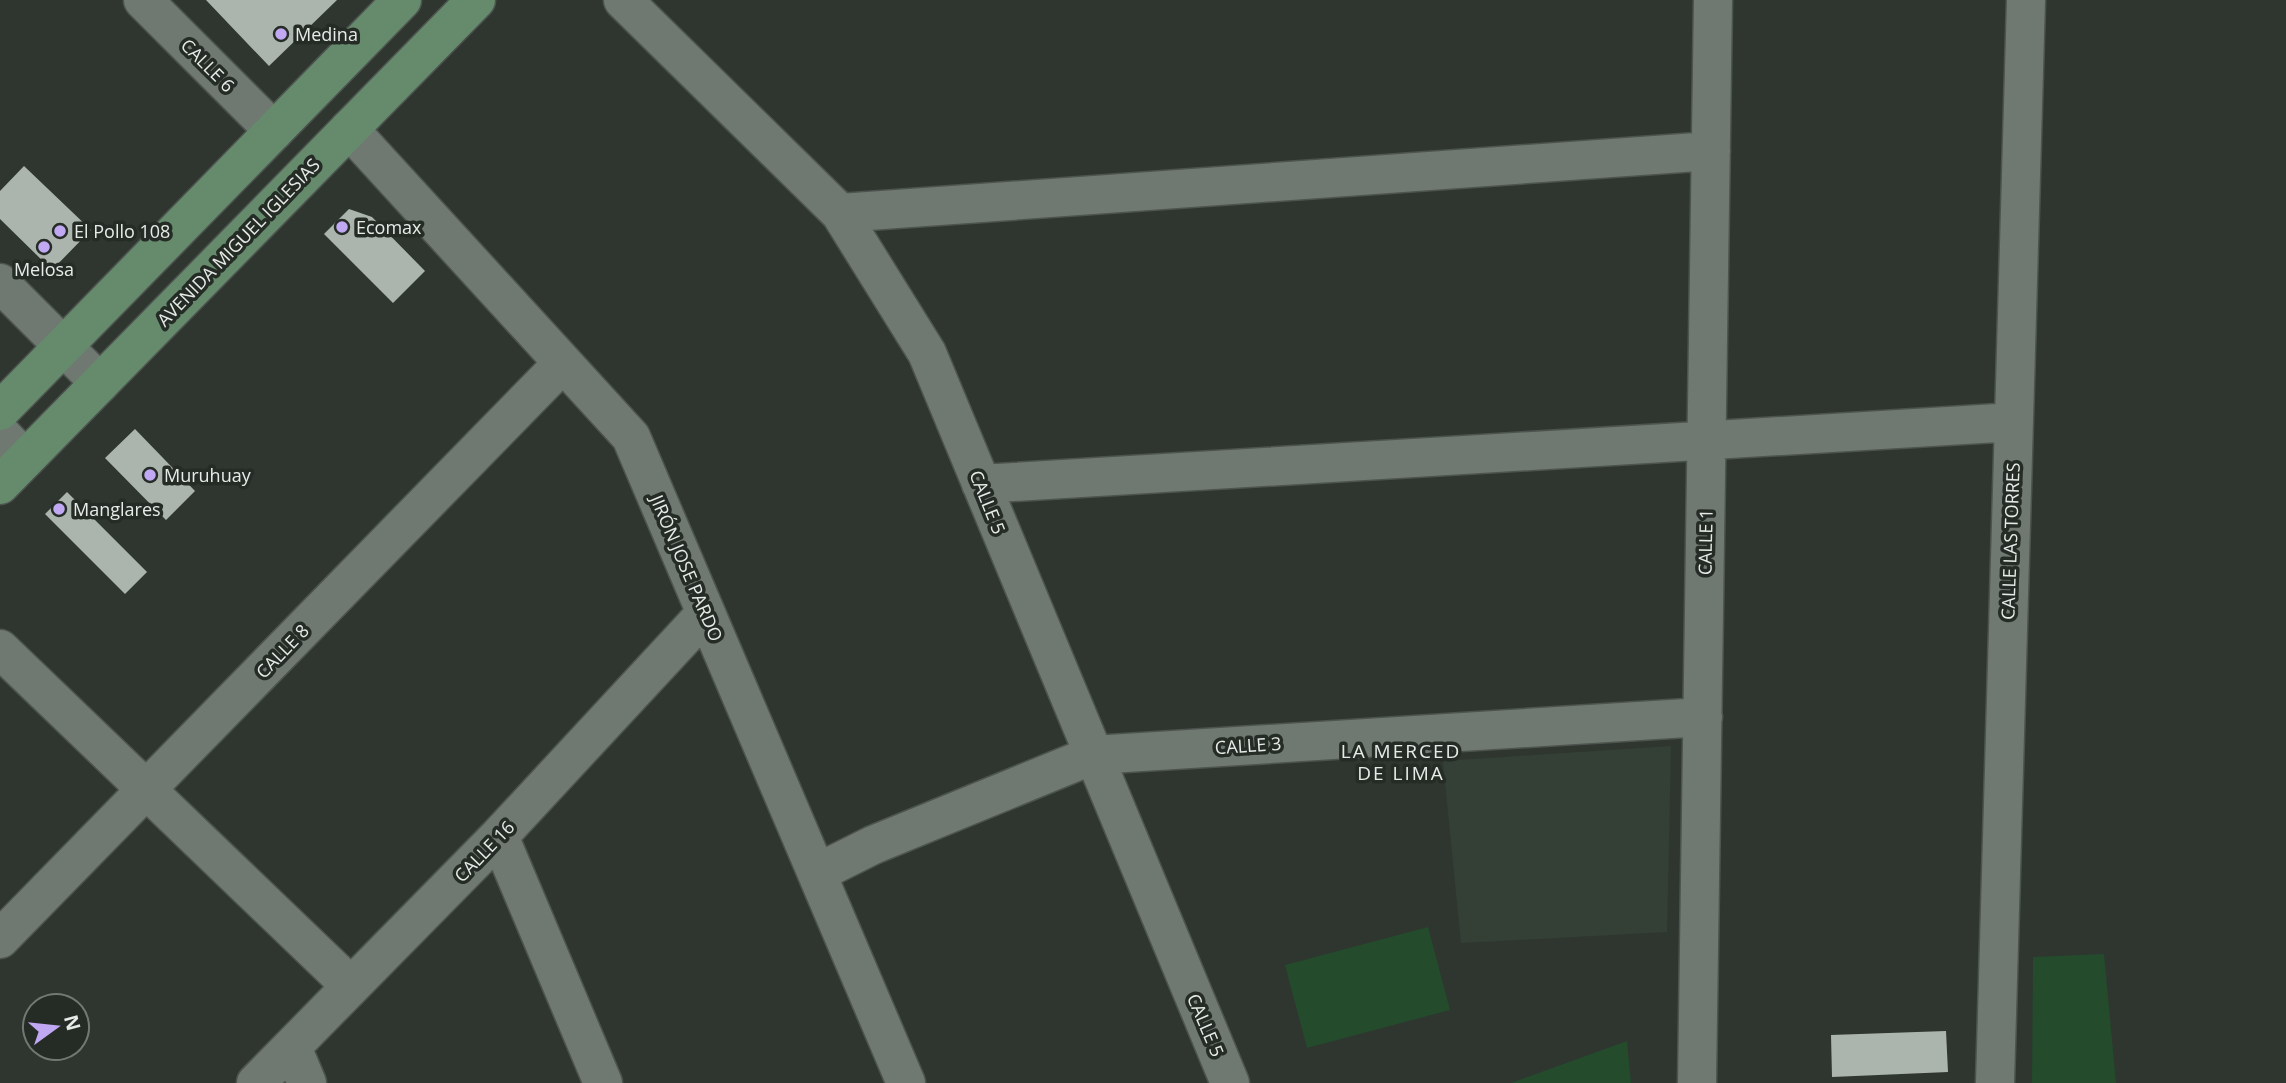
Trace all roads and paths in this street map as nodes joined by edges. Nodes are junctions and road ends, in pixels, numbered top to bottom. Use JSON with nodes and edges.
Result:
{"nodes":[{"id":1,"x":143,"y":0,"type":"edge"},
{"id":2,"x":402,"y":0,"type":"edge"},
{"id":3,"x":477,"y":0,"type":"edge"},
{"id":4,"x":623,"y":0,"type":"edge"},
{"id":5,"x":1713,"y":0,"type":"edge"},
{"id":6,"x":2026,"y":0,"type":"edge"},
{"id":7,"x":349,"y":129,"type":"junction"},
{"id":8,"x":274,"y":131,"type":"junction"},
{"id":9,"x":1711,"y":151,"type":"junction"},
{"id":10,"x":841,"y":213,"type":"junction"},
{"id":11,"x":0,"y":284,"type":"edge"},
{"id":12,"x":64,"y":347,"type":"junction"},
{"id":13,"x":563,"y":363,"type":"junction"},
{"id":14,"x":100,"y":383,"type":"junction"},
{"id":15,"x":0,"y":411,"type":"edge"},
{"id":16,"x":2014,"y":422,"type":"junction"},
{"id":17,"x":1707,"y":440,"type":"junction"},
{"id":18,"x":8,"y":459,"type":"edge"},
{"id":19,"x":981,"y":484,"type":"junction"},
{"id":20,"x":706,"y":613,"type":"junction"},
{"id":21,"x":0,"y":649,"type":"edge"},
{"id":22,"x":1703,"y":717,"type":"junction"},
{"id":23,"x":1093,"y":755,"type":"junction"},
{"id":24,"x":145,"y":791,"type":"junction"},
{"id":25,"x":499,"y":836,"type":"junction"},
{"id":26,"x":817,"y":873,"type":"junction"},
{"id":27,"x":0,"y":939,"type":"edge"},
{"id":28,"x":351,"y":986,"type":"junction"},
{"id":29,"x":292,"y":1047,"type":"junction"},
{"id":30,"x":256,"y":1083,"type":"edge"},
{"id":31,"x":307,"y":1083,"type":"edge"},
{"id":32,"x":603,"y":1083,"type":"edge"},
{"id":33,"x":906,"y":1083,"type":"edge"},
{"id":34,"x":1230,"y":1083,"type":"edge"},
{"id":35,"x":1697,"y":1083,"type":"edge"},
{"id":36,"x":1995,"y":1083,"type":"edge"}],
"edges":[{"from":1,"to":8,"type":"street","name":"CALLE 6"},
{"from":2,"to":8,"type":"main road"},
{"from":3,"to":7,"type":"main road","name":"AVENIDA MIGUEL IGLESIAS"},
{"from":4,"to":10,"type":"street","name":"CALLE 5"},
{"from":5,"to":9,"type":"street","name":"CALLE 1"},
{"from":6,"to":16,"type":"street","name":"CALLE LAS TORRES"},
{"from":7,"to":13,"type":"street","name":"JIRÓN JOSE PARDO"},
{"from":7,"to":14,"type":"main road","name":"AVENIDA MIGUEL IGLESIAS"},
{"from":8,"to":12,"type":"main road"},
{"from":9,"to":10,"type":"street"},
{"from":9,"to":17,"type":"street","name":"CALLE 1"},
{"from":10,"to":19,"type":"street","name":"CALLE 5"},
{"from":11,"to":12,"type":"street"},
{"from":12,"to":14,"type":"street"},
{"from":12,"to":15,"type":"main road"},
{"from":13,"to":20,"type":"street","name":"JIRÓN JOSE PARDO"},
{"from":13,"to":24,"type":"street","name":"CALLE 8"},
{"from":14,"to":18,"type":"main road","name":"AVENIDA MIGUEL IGLESIAS"},
{"from":16,"to":17,"type":"street"},
{"from":16,"to":36,"type":"street","name":"CALLE LAS TORRES"},
{"from":17,"to":19,"type":"street"},
{"from":17,"to":22,"type":"street","name":"CALLE 1"},
{"from":19,"to":23,"type":"street","name":"CALLE 5"},
{"from":20,"to":25,"type":"street","name":"CALLE 16"},
{"from":20,"to":26,"type":"street","name":"JIRÓN JOSE PARDO"},
{"from":21,"to":24,"type":"street"},
{"from":22,"to":23,"type":"street","name":"CALLE 3"},
{"from":22,"to":35,"type":"street","name":"CALLE 1"},
{"from":23,"to":26,"type":"street","name":"CALLE 3"},
{"from":23,"to":34,"type":"street","name":"CALLE 5"},
{"from":24,"to":27,"type":"street","name":"CALLE 8"},
{"from":24,"to":28,"type":"street"},
{"from":25,"to":28,"type":"street","name":"CALLE 16"},
{"from":25,"to":32,"type":"street"},
{"from":26,"to":33,"type":"street","name":"JIRÓN JOSE PARDO"},
{"from":28,"to":29,"type":"street","name":"CALLE 16"},
{"from":29,"to":30,"type":"street","name":"CALLE 16"},
{"from":29,"to":31,"type":"street"}]}
